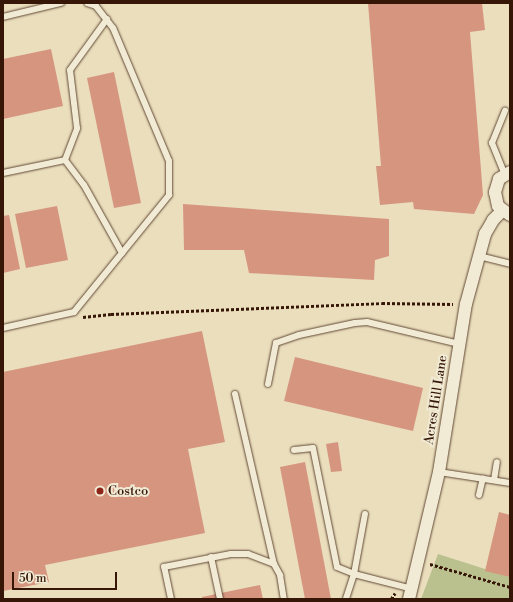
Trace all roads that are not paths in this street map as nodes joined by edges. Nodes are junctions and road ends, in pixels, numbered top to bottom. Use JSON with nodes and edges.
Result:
{"nodes":[{"id":1,"x":61,"y":3,"type":"edge"},
{"id":2,"x":87,"y":3,"type":"edge"},
{"id":3,"x":3,"y":17,"type":"edge"},
{"id":4,"x":107,"y":19,"type":"junction"},
{"id":5,"x":506,"y":110,"type":"dead end"},
{"id":6,"x":66,"y":160,"type":"junction"},
{"id":7,"x":3,"y":173,"type":"edge"},
{"id":8,"x":507,"y":173,"type":"edge"},
{"id":9,"x":506,"y":213,"type":"edge"},
{"id":10,"x":122,"y":254,"type":"junction"},
{"id":11,"x":479,"y":256,"type":"junction"},
{"id":12,"x":510,"y":264,"type":"edge"},
{"id":13,"x":3,"y":328,"type":"edge"},
{"id":14,"x":459,"y":344,"type":"junction"},
{"id":15,"x":268,"y":384,"type":"dead end"},
{"id":16,"x":235,"y":394,"type":"dead end"},
{"id":17,"x":294,"y":450,"type":"dead end"},
{"id":18,"x":497,"y":462,"type":"dead end"},
{"id":19,"x":439,"y":472,"type":"junction"},
{"id":20,"x":483,"y":478,"type":"junction"},
{"id":21,"x":494,"y":480,"type":"junction"},
{"id":22,"x":510,"y":483,"type":"edge"},
{"id":23,"x":479,"y":495,"type":"dead end"},
{"id":24,"x":365,"y":514,"type":"dead end"},
{"id":25,"x":211,"y":557,"type":"junction"},
{"id":26,"x":274,"y":564,"type":"junction"},
{"id":27,"x":354,"y":574,"type":"junction"},
{"id":28,"x":411,"y":594,"type":"edge"},
{"id":29,"x":171,"y":599,"type":"edge"},
{"id":30,"x":220,"y":599,"type":"edge"},
{"id":31,"x":284,"y":599,"type":"edge"},
{"id":32,"x":346,"y":599,"type":"edge"}],
"edges":[{"from":1,"to":3,"type":"lane"},
{"from":2,"to":4,"type":"lane"},
{"from":4,"to":6,"type":"lane"},
{"from":4,"to":10,"type":"lane"},
{"from":5,"to":8,"type":"lane"},
{"from":6,"to":7,"type":"lane"},
{"from":6,"to":10,"type":"lane"},
{"from":8,"to":9,"type":"street","name":"Acres Hill Lane"},
{"from":9,"to":11,"type":"street","name":"Acres Hill Lane"},
{"from":10,"to":13,"type":"lane"},
{"from":11,"to":12,"type":"lane"},
{"from":11,"to":14,"type":"street","name":"Acres Hill Lane"},
{"from":14,"to":15,"type":"lane"},
{"from":14,"to":19,"type":"street","name":"Acres Hill Lane"},
{"from":16,"to":26,"type":"lane"},
{"from":17,"to":27,"type":"lane"},
{"from":18,"to":21,"type":"lane"},
{"from":19,"to":20,"type":"lane"},
{"from":19,"to":28,"type":"street","name":"Acres Hill Lane"},
{"from":20,"to":21,"type":"lane"},
{"from":20,"to":23,"type":"lane"},
{"from":21,"to":22,"type":"lane"},
{"from":24,"to":27,"type":"lane"},
{"from":25,"to":26,"type":"lane"},
{"from":25,"to":29,"type":"lane"},
{"from":25,"to":30,"type":"lane"},
{"from":26,"to":31,"type":"lane"},
{"from":27,"to":28,"type":"lane"},
{"from":27,"to":32,"type":"lane"}]}
